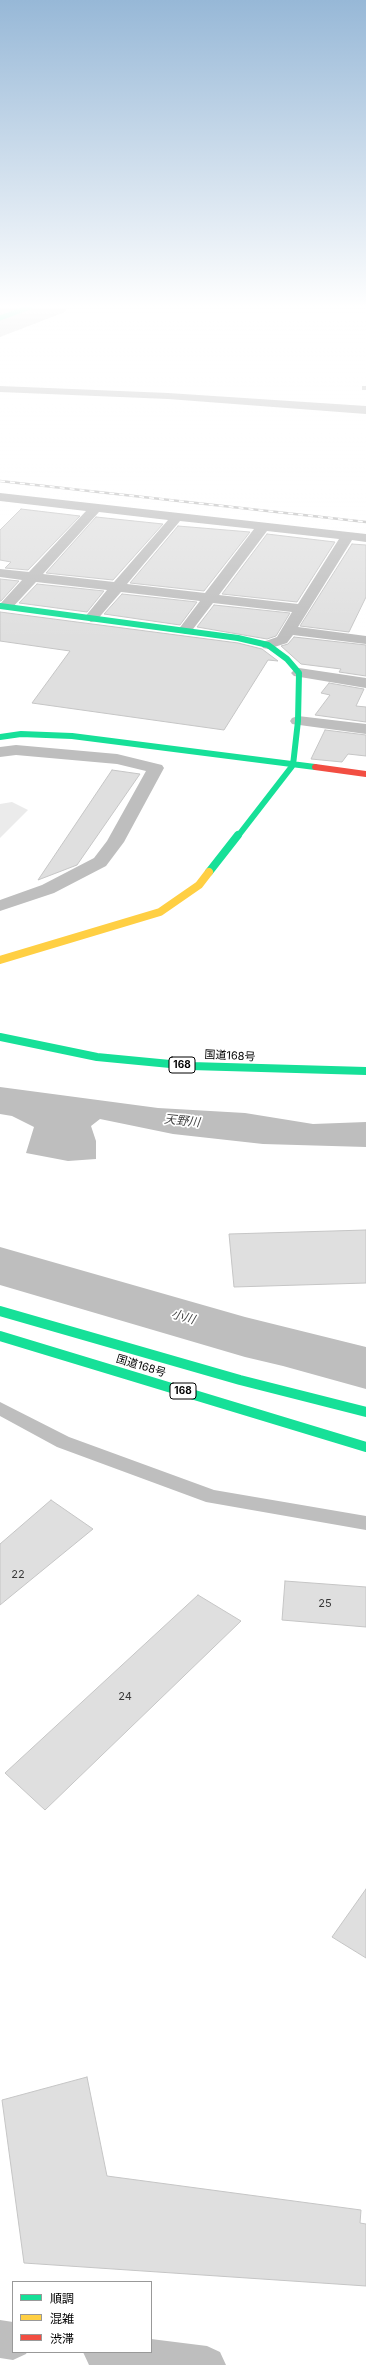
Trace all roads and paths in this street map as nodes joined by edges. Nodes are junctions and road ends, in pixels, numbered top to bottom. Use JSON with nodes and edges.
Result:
{"nodes":[{"id":1,"x":6,"y":498,"type":"edge"},
{"id":2,"x":96,"y":508,"type":"junction"},
{"id":3,"x":0,"y":510,"type":"edge"},
{"id":4,"x":177,"y":517,"type":"junction"},
{"id":5,"x":263,"y":527,"type":"junction"},
{"id":6,"x":348,"y":536,"type":"junction"},
{"id":7,"x":366,"y":538,"type":"edge"},
{"id":8,"x":0,"y":573,"type":"edge"},
{"id":9,"x":33,"y":577,"type":"junction"},
{"id":10,"x":118,"y":587,"type":"junction"},
{"id":11,"x":209,"y":598,"type":"junction"},
{"id":12,"x":3,"y":606,"type":"edge"},
{"id":13,"x":301,"y":609,"type":"junction"},
{"id":14,"x":91,"y":618,"type":"junction"},
{"id":15,"x":185,"y":630,"type":"junction"},
{"id":16,"x":288,"y":630,"type":"junction"},
{"id":17,"x":366,"y":640,"type":"edge"},
{"id":18,"x":268,"y":645,"type":"junction"},
{"id":19,"x":299,"y":673,"type":"junction"},
{"id":20,"x":366,"y":683,"type":"edge"},
{"id":21,"x":298,"y":721,"type":"junction"},
{"id":22,"x":366,"y":730,"type":"edge"},
{"id":23,"x":0,"y":737,"type":"edge"},
{"id":24,"x":0,"y":752,"type":"edge"},
{"id":25,"x":293,"y":765,"type":"junction"},
{"id":26,"x":366,"y":774,"type":"edge"},
{"id":27,"x":0,"y":906,"type":"edge"},
{"id":28,"x":0,"y":960,"type":"edge"},
{"id":29,"x":0,"y":1037,"type":"edge"},
{"id":30,"x":366,"y":1072,"type":"edge"},
{"id":31,"x":0,"y":1310,"type":"edge"},
{"id":32,"x":0,"y":1336,"type":"edge"},
{"id":33,"x":0,"y":1408,"type":"edge"},
{"id":34,"x":366,"y":1412,"type":"edge"},
{"id":35,"x":366,"y":1447,"type":"edge"},
{"id":36,"x":366,"y":1523,"type":"edge"},
{"id":37,"x":0,"y":2340,"type":"edge"},
{"id":38,"x":12,"y":2341,"type":"edge"},
{"id":39,"x":110,"y":2353,"type":"edge"},
{"id":40,"x":208,"y":2365,"type":"edge"}],
"edges":[{"from":1,"to":2,"type":"street"},
{"from":1,"to":3,"type":"street"},
{"from":2,"to":4,"type":"street"},
{"from":2,"to":9,"type":"street"},
{"from":4,"to":5,"type":"street"},
{"from":4,"to":10,"type":"street"},
{"from":5,"to":6,"type":"street"},
{"from":5,"to":11,"type":"street"},
{"from":6,"to":7,"type":"street"},
{"from":6,"to":13,"type":"street"},
{"from":8,"to":9,"type":"street"},
{"from":9,"to":10,"type":"street"},
{"from":9,"to":12,"type":"street"},
{"from":10,"to":11,"type":"street"},
{"from":10,"to":14,"type":"street"},
{"from":11,"to":13,"type":"street"},
{"from":11,"to":15,"type":"street"},
{"from":12,"to":14,"type":"main road"},
{"from":13,"to":16,"type":"street"},
{"from":14,"to":15,"type":"main road"},
{"from":15,"to":18,"type":"main road"},
{"from":16,"to":17,"type":"street"},
{"from":16,"to":18,"type":"street"},
{"from":18,"to":19,"type":"main road"},
{"from":19,"to":20,"type":"street"},
{"from":19,"to":21,"type":"main road"},
{"from":21,"to":22,"type":"street"},
{"from":21,"to":25,"type":"main road"},
{"from":23,"to":25,"type":"main road"},
{"from":24,"to":27,"type":"street"},
{"from":25,"to":26,"type":"main road"},
{"from":25,"to":28,"type":"main road"},
{"from":29,"to":30,"type":"main road","name":"国道168号","number":"168"},
{"from":31,"to":34,"type":"main road","name":"国道168号"},
{"from":32,"to":35,"type":"main road","name":"国道168号","number":"168"},
{"from":33,"to":36,"type":"lane"},
{"from":37,"to":38,"type":"street"},
{"from":39,"to":40,"type":"street"}]}
